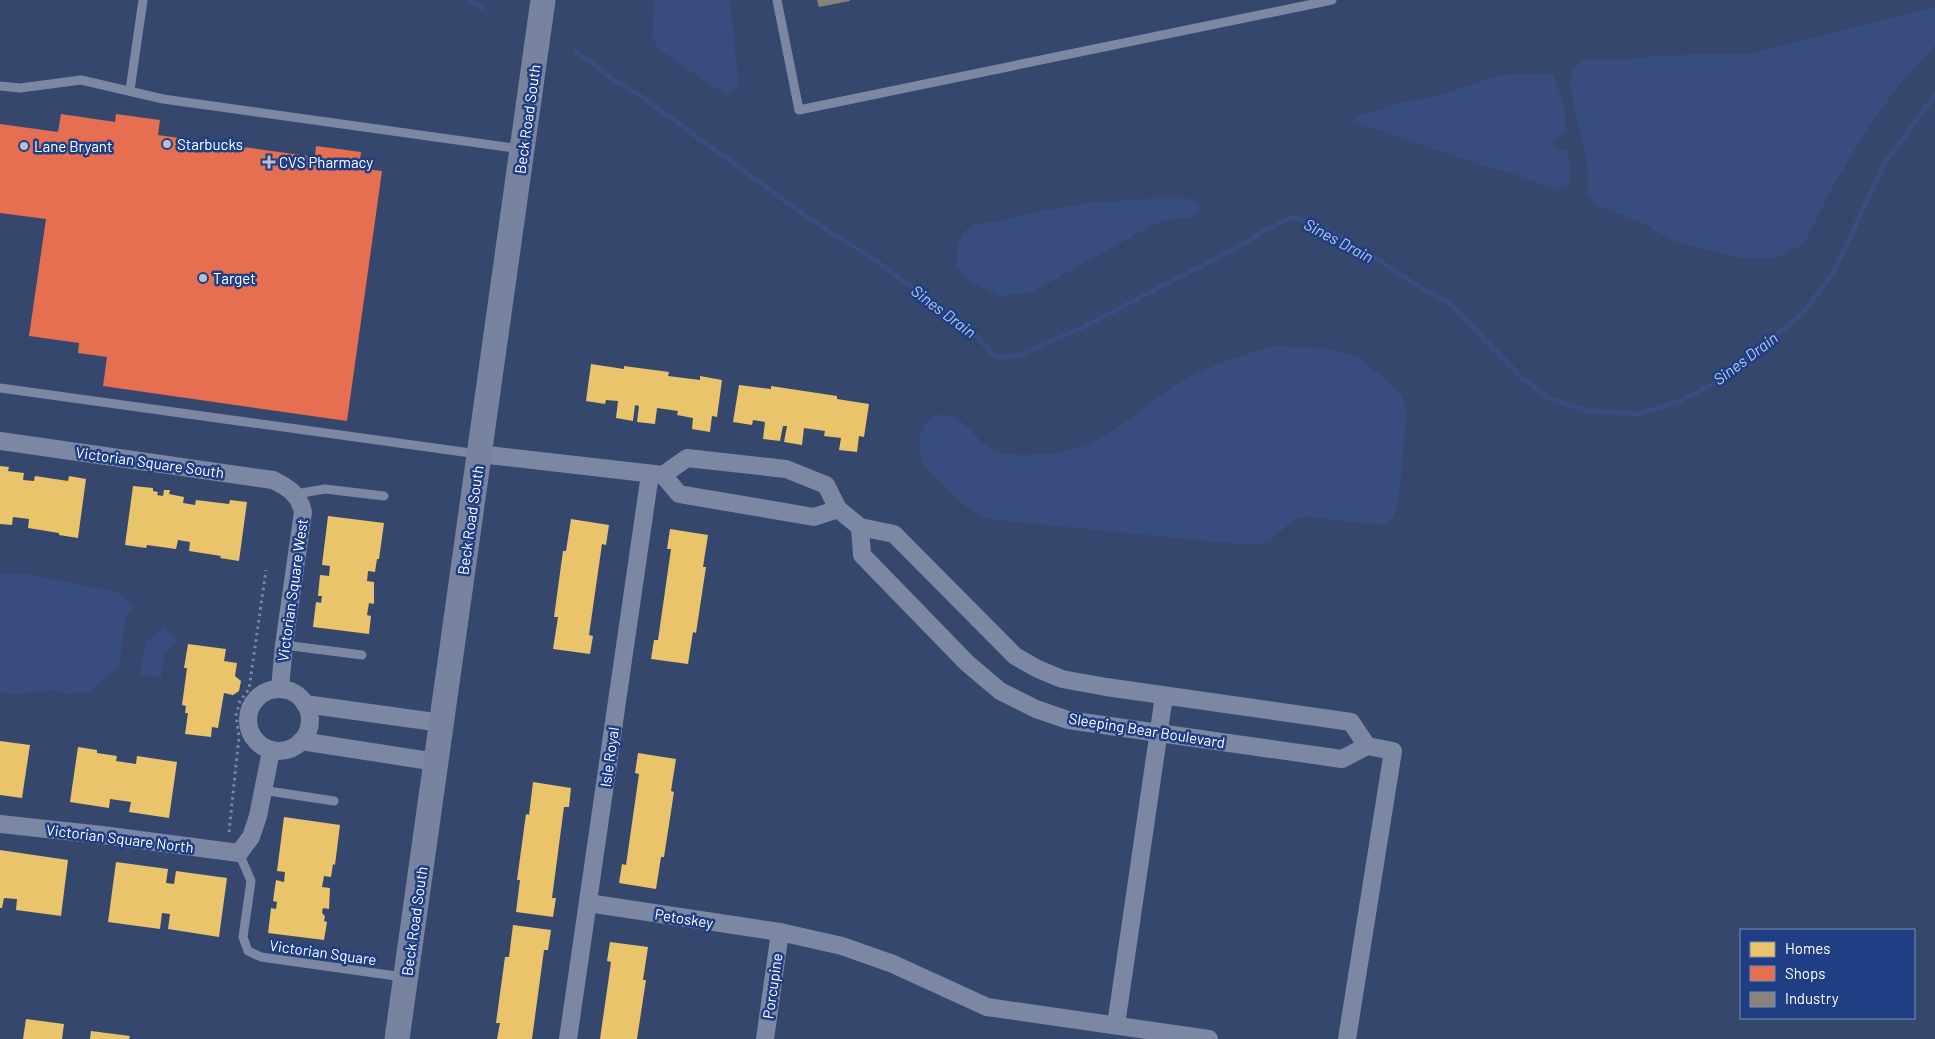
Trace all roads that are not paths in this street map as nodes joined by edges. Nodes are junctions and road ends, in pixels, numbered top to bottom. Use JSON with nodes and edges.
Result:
{"nodes":[{"id":1,"x":143,"y":0,"type":"edge"},
{"id":2,"x":543,"y":0,"type":"edge"},
{"id":3,"x":777,"y":0,"type":"edge"},
{"id":4,"x":1332,"y":0,"type":"edge"},
{"id":5,"x":0,"y":86,"type":"edge"},
{"id":6,"x":130,"y":90,"type":"junction"},
{"id":7,"x":523,"y":149,"type":"junction"},
{"id":8,"x":0,"y":388,"type":"edge"},
{"id":9,"x":0,"y":441,"type":"edge"},
{"id":10,"x":479,"y":454,"type":"junction"},
{"id":11,"x":657,"y":475,"type":"junction"},
{"id":12,"x":296,"y":494,"type":"junction"},
{"id":13,"x":384,"y":496,"type":"dead end"},
{"id":14,"x":838,"y":509,"type":"junction"},
{"id":15,"x":860,"y":527,"type":"junction"},
{"id":16,"x":284,"y":645,"type":"junction"},
{"id":17,"x":362,"y":655,"type":"dead end"},
{"id":18,"x":280,"y":688,"type":"junction"},
{"id":19,"x":1164,"y":696,"type":"junction"},
{"id":20,"x":306,"y":704,"type":"junction"},
{"id":21,"x":442,"y":723,"type":"junction"},
{"id":22,"x":1158,"y":733,"type":"junction"},
{"id":23,"x":301,"y":741,"type":"junction"},
{"id":24,"x":1367,"y":746,"type":"junction"},
{"id":25,"x":271,"y":751,"type":"junction"},
{"id":26,"x":436,"y":762,"type":"junction"},
{"id":27,"x":262,"y":790,"type":"junction"},
{"id":28,"x":334,"y":801,"type":"dead end"},
{"id":29,"x":0,"y":824,"type":"edge"},
{"id":30,"x":239,"y":853,"type":"junction"},
{"id":31,"x":588,"y":903,"type":"junction"},
{"id":32,"x":780,"y":932,"type":"junction"},
{"id":33,"x":406,"y":978,"type":"junction"},
{"id":34,"x":1116,"y":1025,"type":"junction"},
{"id":35,"x":397,"y":1039,"type":"edge"},
{"id":36,"x":568,"y":1039,"type":"edge"},
{"id":37,"x":765,"y":1039,"type":"edge"},
{"id":38,"x":1209,"y":1039,"type":"edge"},
{"id":39,"x":1347,"y":1039,"type":"edge"}],
"edges":[{"from":1,"to":6,"type":"lane"},
{"from":2,"to":7,"type":"main road","name":"Beck Road South"},
{"from":3,"to":4,"type":"lane"},
{"from":5,"to":6,"type":"lane"},
{"from":6,"to":7,"type":"lane"},
{"from":7,"to":10,"type":"main road","name":"Beck Road South"},
{"from":8,"to":10,"type":"lane"},
{"from":9,"to":12,"type":"street","name":"Victorian Square South"},
{"from":10,"to":11,"type":"street"},
{"from":10,"to":21,"type":"main road","name":"Beck Road South"},
{"from":11,"to":14,"type":"street"},
{"from":11,"to":14,"type":"street"},
{"from":11,"to":31,"type":"street","name":"Isle Royal"},
{"from":12,"to":13,"type":"lane"},
{"from":12,"to":16,"type":"street","name":"Victorian Square West"},
{"from":14,"to":15,"type":"street"},
{"from":15,"to":19,"type":"street"},
{"from":15,"to":22,"type":"street","name":"Sleeping Bear Boulevard"},
{"from":16,"to":17,"type":"lane"},
{"from":16,"to":18,"type":"street","name":"Victorian Square West"},
{"from":18,"to":20,"type":"street"},
{"from":18,"to":25,"type":"street"},
{"from":19,"to":22,"type":"street"},
{"from":19,"to":24,"type":"street"},
{"from":20,"to":21,"type":"street"},
{"from":20,"to":23,"type":"street"},
{"from":21,"to":26,"type":"main road","name":"Beck Road South"},
{"from":22,"to":24,"type":"street","name":"Sleeping Bear Boulevard"},
{"from":22,"to":34,"type":"street"},
{"from":23,"to":25,"type":"street"},
{"from":23,"to":26,"type":"street"},
{"from":24,"to":39,"type":"street"},
{"from":25,"to":27,"type":"street"},
{"from":26,"to":33,"type":"main road","name":"Beck Road South"},
{"from":27,"to":28,"type":"lane"},
{"from":27,"to":30,"type":"street"},
{"from":29,"to":30,"type":"street","name":"Victorian Square North"},
{"from":30,"to":33,"type":"lane","name":"Victorian Square"},
{"from":31,"to":32,"type":"street","name":"Petoskey"},
{"from":31,"to":36,"type":"street","name":"Isle Royal"},
{"from":32,"to":34,"type":"street","name":"Petoskey"},
{"from":32,"to":37,"type":"street","name":"Porcupine"},
{"from":33,"to":35,"type":"main road","name":"Beck Road South"},
{"from":34,"to":38,"type":"street","name":"Petoskey"}]}
